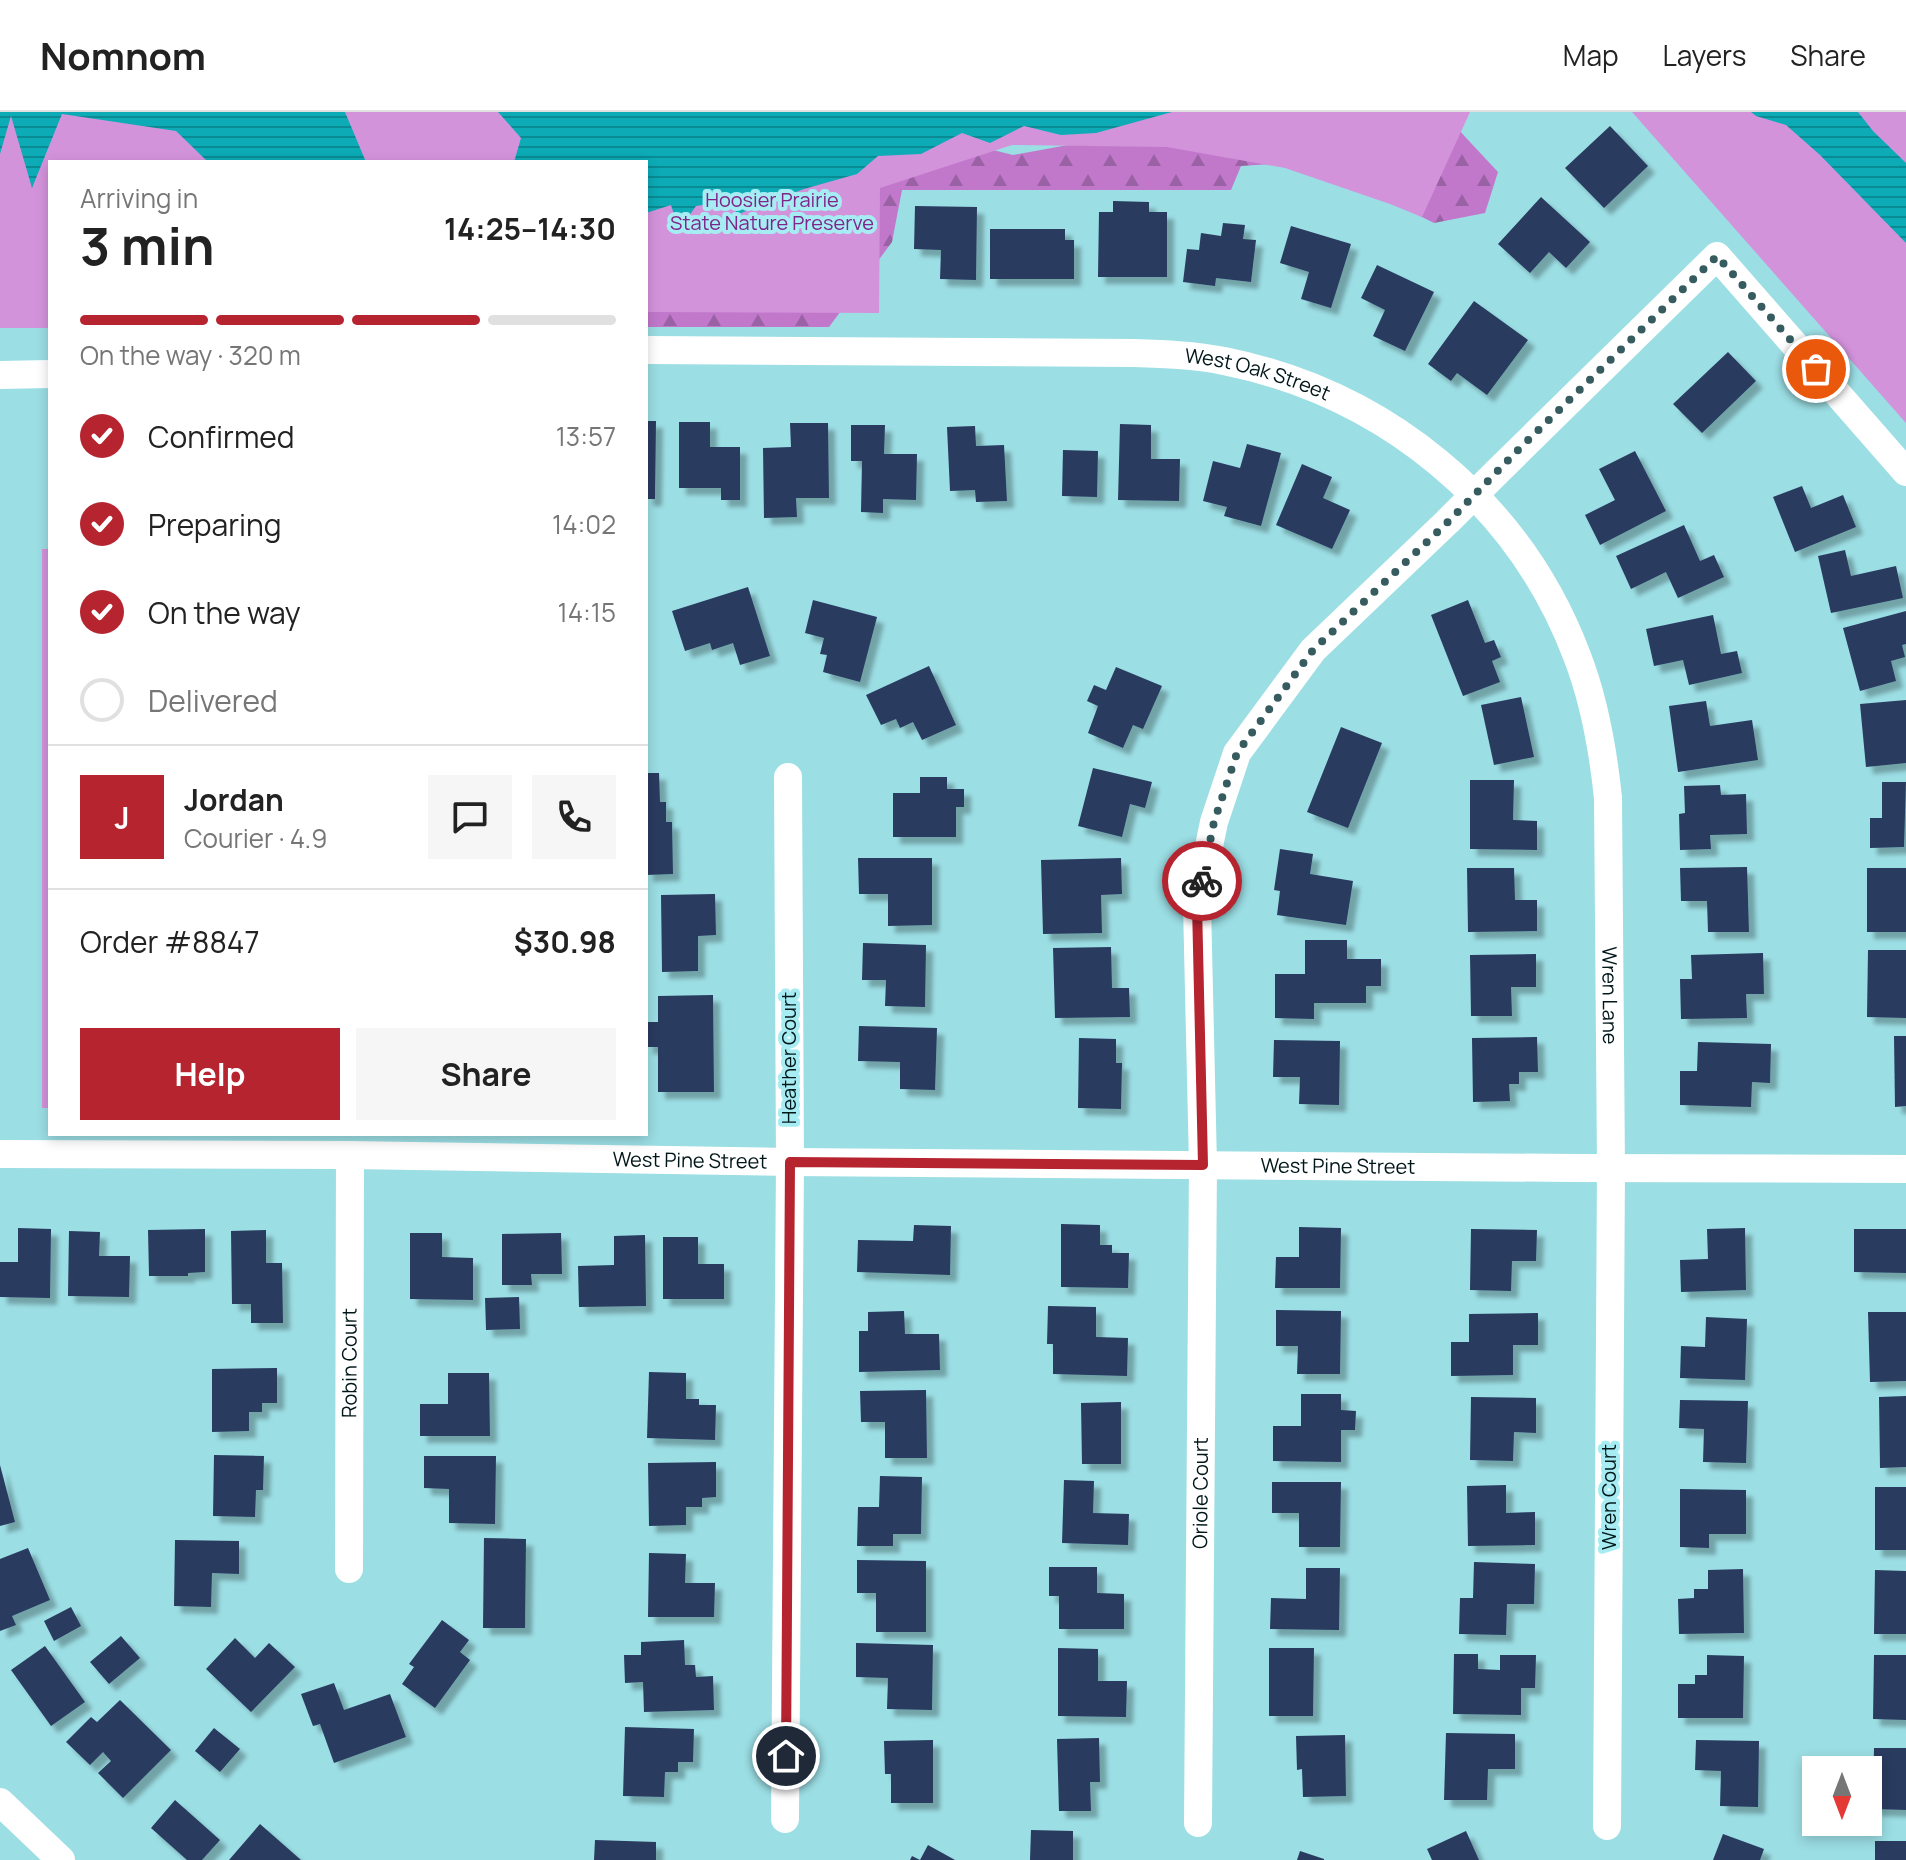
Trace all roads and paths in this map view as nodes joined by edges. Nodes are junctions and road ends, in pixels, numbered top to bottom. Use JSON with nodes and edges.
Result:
{"nodes":[{"id":1,"x":648,"y":350,"type":"edge"},
{"id":2,"x":48,"y":374,"type":"edge"},
{"id":3,"x":0,"y":375,"type":"edge"},
{"id":4,"x":1906,"y":472,"type":"edge"},
{"id":5,"x":1475,"y":495,"type":"junction"},
{"id":6,"x":788,"y":777,"type":"dead end"},
{"id":7,"x":1609,"y":823,"type":"joint"},
{"id":8,"x":0,"y":1154,"type":"edge"},
{"id":9,"x":350,"y":1155,"type":"junction"},
{"id":10,"x":790,"y":1162,"type":"junction"},
{"id":11,"x":1203,"y":1165,"type":"junction"},
{"id":12,"x":1611,"y":1168,"type":"junction"},
{"id":13,"x":1906,"y":1169,"type":"edge"},
{"id":14,"x":349,"y":1569,"type":"dead end"},
{"id":15,"x":0,"y":1802,"type":"edge"},
{"id":16,"x":785,"y":1819,"type":"dead end"},
{"id":17,"x":1198,"y":1823,"type":"dead end"},
{"id":18,"x":1607,"y":1826,"type":"dead end"},
{"id":19,"x":61,"y":1860,"type":"edge"}],
"edges":[{"from":1,"to":5,"type":"street","name":"West Oak Street"},
{"from":2,"to":3,"type":"street"},
{"from":4,"to":5,"type":"street","name":"Oriole Court"},
{"from":5,"to":7,"type":"street","name":"West Oak Street"},
{"from":5,"to":11,"type":"street","name":"Oriole Court"},
{"from":6,"to":10,"type":"street","name":"Heather Court"},
{"from":7,"to":12,"type":"street","name":"Wren Lane"},
{"from":8,"to":9,"type":"street","name":"West Pine Street"},
{"from":9,"to":10,"type":"street","name":"West Pine Street"},
{"from":9,"to":14,"type":"street","name":"Robin Court"},
{"from":10,"to":11,"type":"street","name":"West Pine Street"},
{"from":10,"to":16,"type":"street","name":"Heather Court"},
{"from":11,"to":12,"type":"street","name":"West Pine Street"},
{"from":11,"to":17,"type":"street","name":"Oriole Court"},
{"from":12,"to":13,"type":"street","name":"West Pine Street"},
{"from":12,"to":18,"type":"street","name":"Wren Court"},
{"from":15,"to":19,"type":"street"}]}
